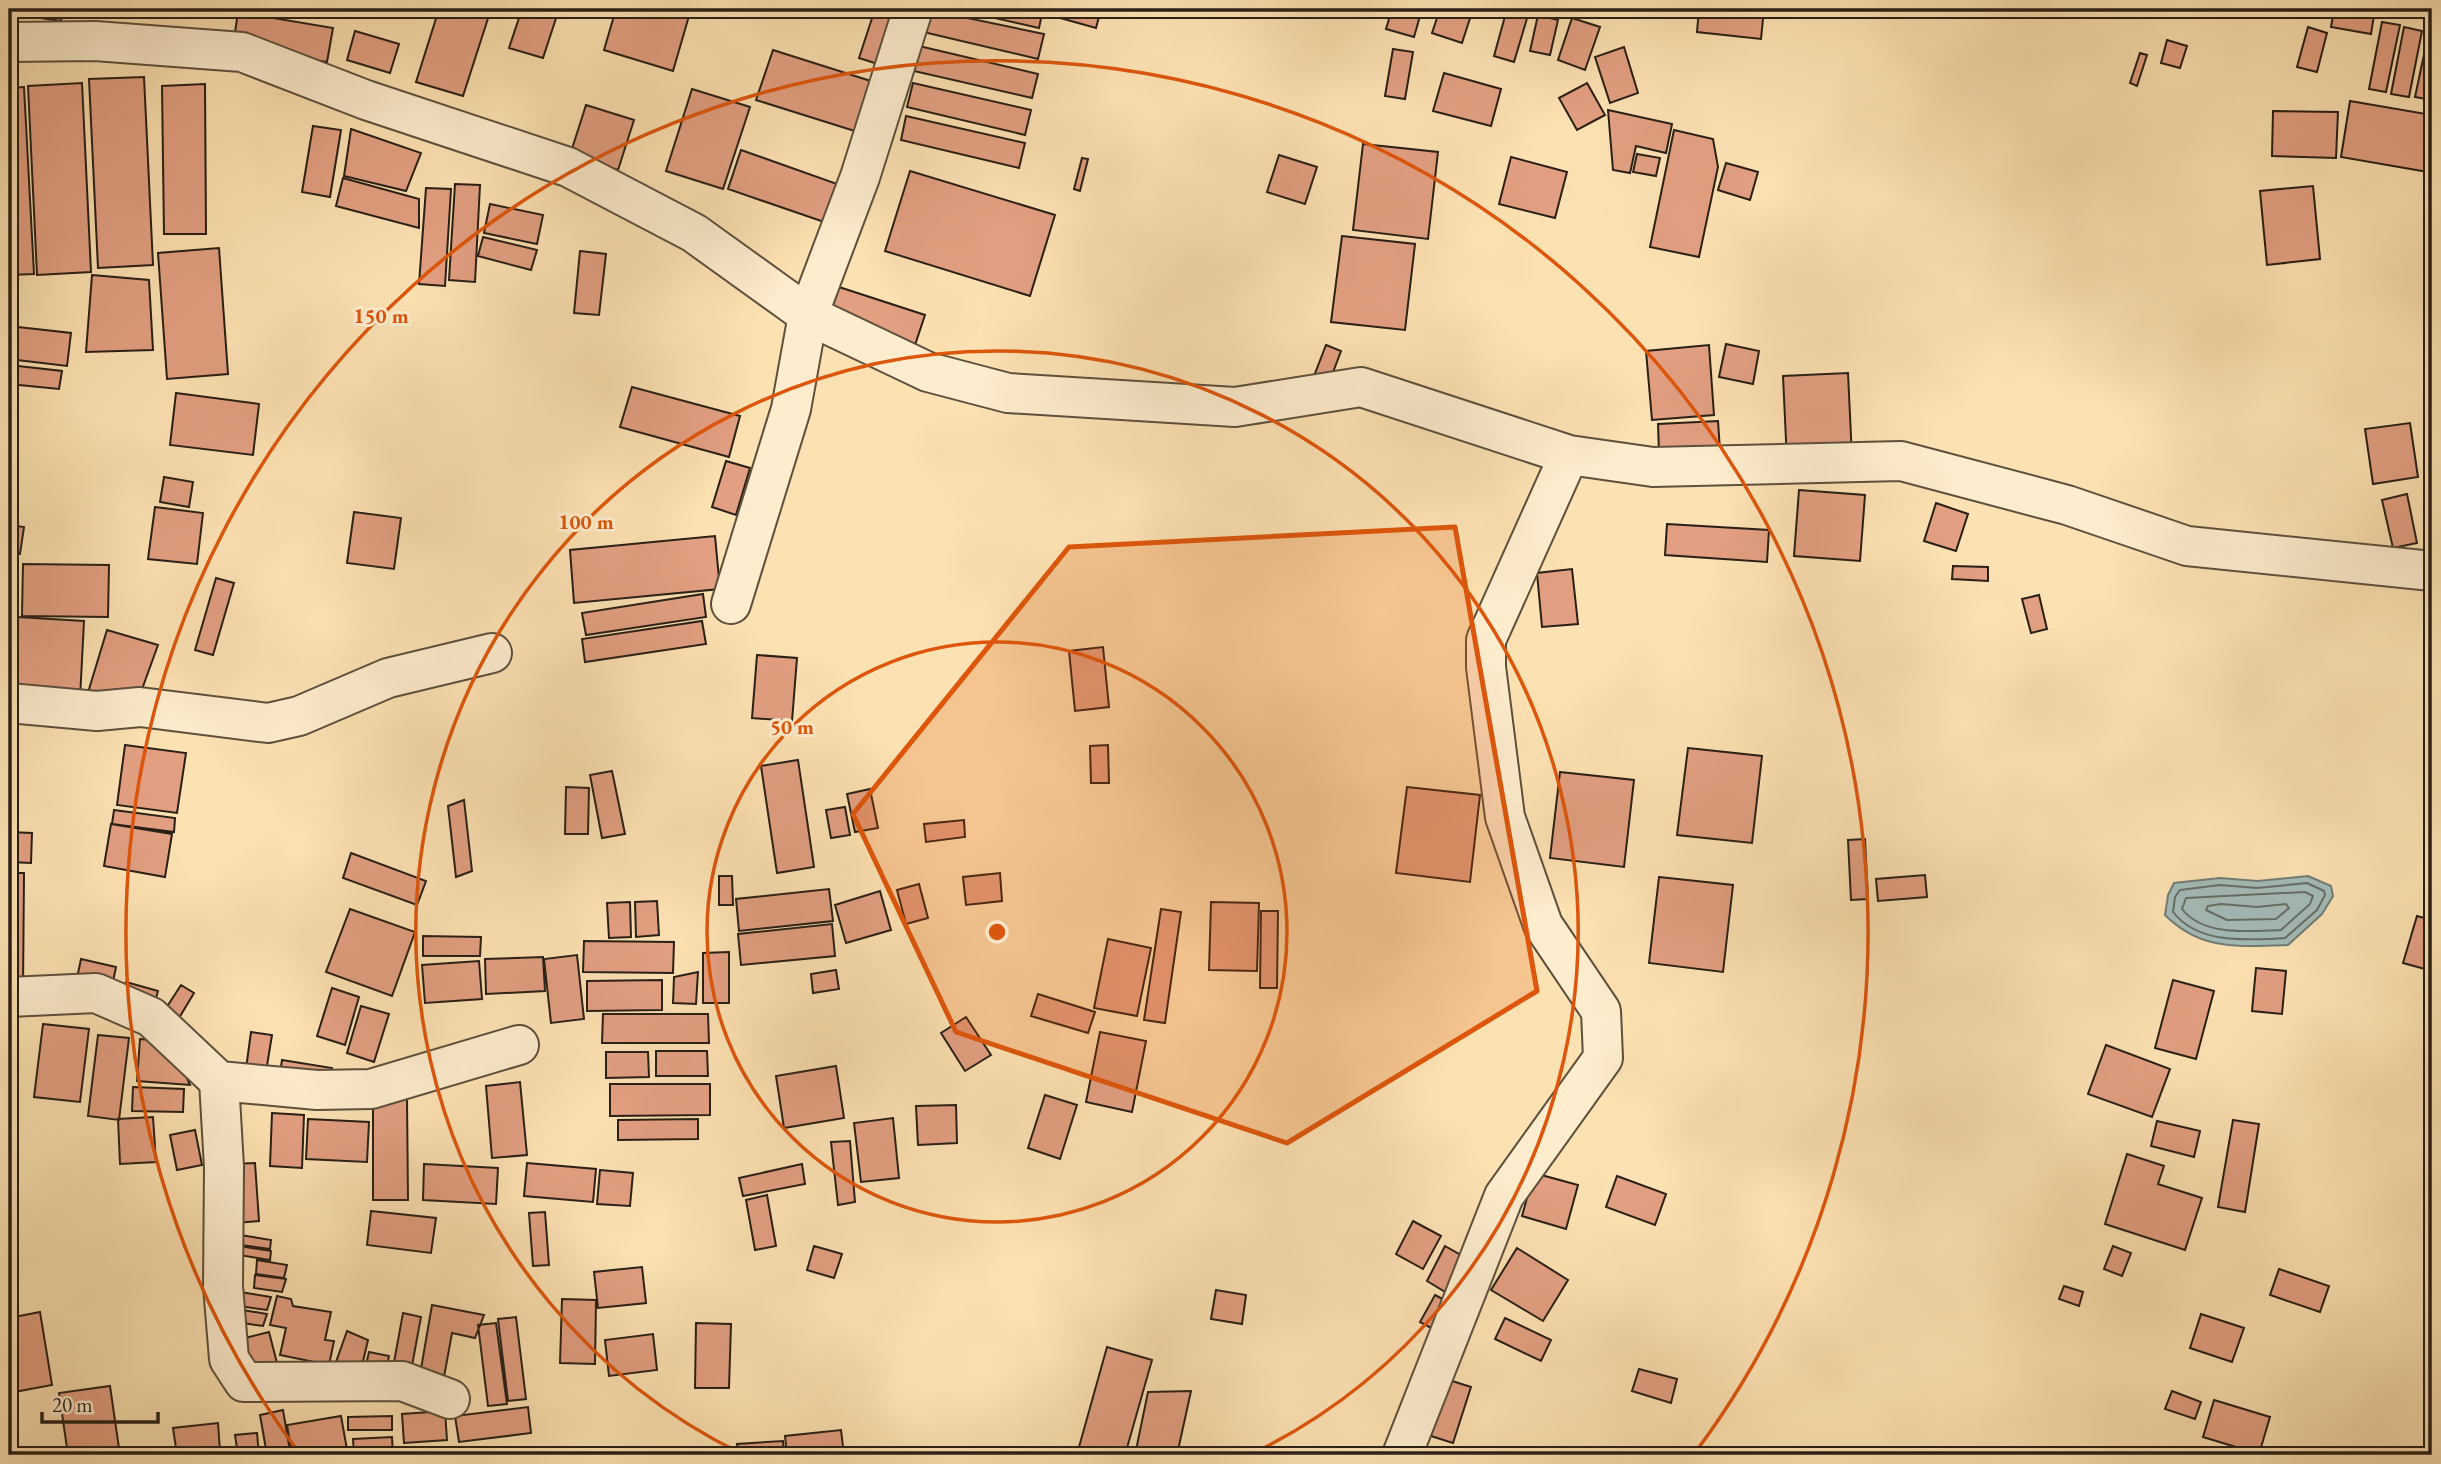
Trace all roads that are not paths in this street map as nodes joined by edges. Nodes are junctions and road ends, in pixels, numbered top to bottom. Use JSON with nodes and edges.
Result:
{"nodes":[{"id":1,"x":913,"y":9,"type":"edge"},
{"id":2,"x":9,"y":42,"type":"edge"},
{"id":3,"x":808,"y":315,"type":"junction"},
{"id":4,"x":1569,"y":455,"type":"junction"},
{"id":5,"x":2432,"y":571,"type":"edge"},
{"id":6,"x":731,"y":604,"type":"dead end"},
{"id":7,"x":492,"y":653,"type":"dead end"},
{"id":8,"x":9,"y":703,"type":"edge"},
{"id":9,"x":9,"y":997,"type":"edge"},
{"id":10,"x":519,"y":1045,"type":"dead end"},
{"id":11,"x":219,"y":1081,"type":"junction"},
{"id":12,"x":450,"y":1399,"type":"dead end"},
{"id":13,"x":1402,"y":1455,"type":"edge"}],
"edges":[{"from":1,"to":3,"type":"street"},
{"from":2,"to":3,"type":"street"},
{"from":3,"to":4,"type":"street"},
{"from":3,"to":6,"type":"street"},
{"from":4,"to":5,"type":"street"},
{"from":4,"to":13,"type":"street"},
{"from":7,"to":8,"type":"street"},
{"from":9,"to":11,"type":"street"},
{"from":10,"to":11,"type":"street"},
{"from":11,"to":12,"type":"street"}]}
